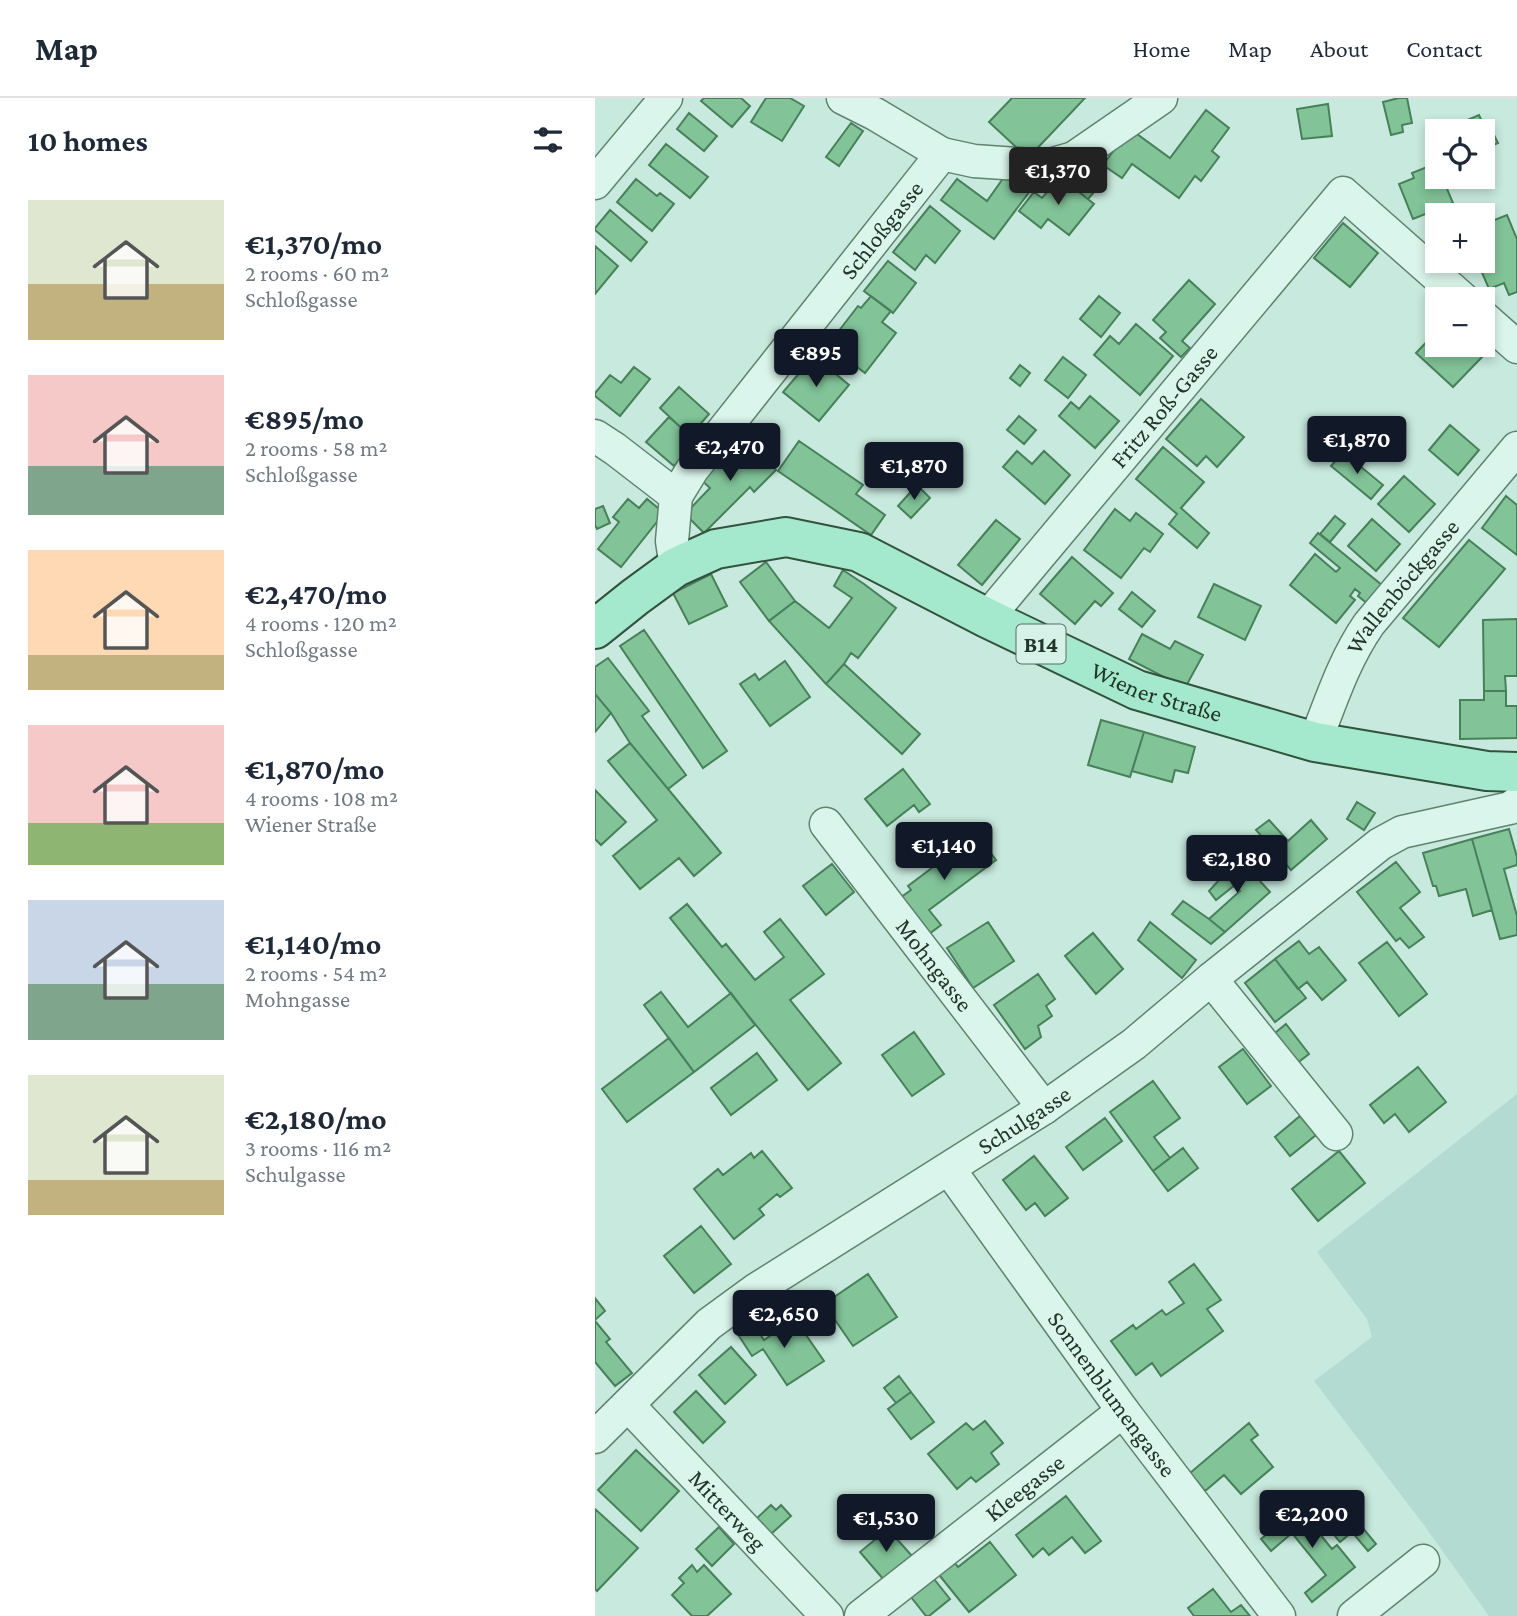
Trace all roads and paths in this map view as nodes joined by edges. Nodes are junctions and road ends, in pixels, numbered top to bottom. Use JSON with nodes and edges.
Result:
{"nodes":[{"id":1,"x":666,"y":98,"type":"edge"},
{"id":2,"x":843,"y":98,"type":"edge"},
{"id":3,"x":1161,"y":98,"type":"edge"},
{"id":4,"x":876,"y":106,"type":"edge"},
{"id":5,"x":942,"y":154,"type":"junction"},
{"id":6,"x":595,"y":183,"type":"edge"},
{"id":7,"x":1449,"y":287,"type":"edge"},
{"id":8,"x":1495,"y":328,"type":"edge"},
{"id":9,"x":1517,"y":347,"type":"edge"},
{"id":10,"x":595,"y":436,"type":"edge"},
{"id":11,"x":1517,"y":448,"type":"edge"},
{"id":12,"x":676,"y":496,"type":"junction"},
{"id":13,"x":677,"y":566,"type":"junction"},
{"id":14,"x":987,"y":618,"type":"junction"},
{"id":15,"x":595,"y":629,"type":"edge"},
{"id":16,"x":1315,"y":742,"type":"junction"},
{"id":17,"x":1502,"y":772,"type":"edge"},
{"id":18,"x":1517,"y":803,"type":"edge"},
{"id":19,"x":1458,"y":819,"type":"junction"},
{"id":20,"x":826,"y":824,"type":"dead end"},
{"id":21,"x":1210,"y":979,"type":"junction"},
{"id":22,"x":1044,"y":1108,"type":"junction"},
{"id":23,"x":1336,"y":1134,"type":"dead end"},
{"id":24,"x":949,"y":1169,"type":"junction"},
{"id":25,"x":628,"y":1405,"type":"junction"},
{"id":26,"x":1123,"y":1411,"type":"junction"},
{"id":27,"x":595,"y":1437,"type":"edge"},
{"id":28,"x":1423,"y":1561,"type":"dead end"},
{"id":29,"x":827,"y":1616,"type":"edge"},
{"id":30,"x":860,"y":1616,"type":"edge"},
{"id":31,"x":1279,"y":1616,"type":"edge"},
{"id":32,"x":1354,"y":1616,"type":"edge"}],
"edges":[{"from":1,"to":6,"type":"street"},
{"from":2,"to":4,"type":"street"},
{"from":3,"to":5,"type":"street"},
{"from":4,"to":5,"type":"street"},
{"from":5,"to":12,"type":"street","name":"Schloßgasse"},
{"from":7,"to":14,"type":"street","name":"Fritz Roß-Gasse"},
{"from":8,"to":9,"type":"street"},
{"from":10,"to":12,"type":"street"},
{"from":11,"to":16,"type":"street","name":"Wallenböckgasse"},
{"from":12,"to":13,"type":"street","name":"Schloßgasse"},
{"from":13,"to":14,"type":"main road","name":"Wiener Straße","number":"B14"},
{"from":13,"to":15,"type":"main road","name":"Wiener Straße","number":"B14"},
{"from":14,"to":16,"type":"main road","name":"Wiener Straße","number":"B14"},
{"from":16,"to":17,"type":"main road","name":"Wiener Straße","number":"B14"},
{"from":17,"to":19,"type":"street"},
{"from":18,"to":19,"type":"street","name":"Schulgasse"},
{"from":19,"to":21,"type":"street","name":"Schulgasse"},
{"from":20,"to":22,"type":"street","name":"Mohngasse"},
{"from":21,"to":22,"type":"street","name":"Schulgasse"},
{"from":21,"to":23,"type":"street"},
{"from":22,"to":24,"type":"street","name":"Schulgasse"},
{"from":24,"to":25,"type":"street","name":"Schulgasse"},
{"from":24,"to":26,"type":"street","name":"Sonnenblumengasse"},
{"from":25,"to":27,"type":"street","name":"Schulgasse"},
{"from":25,"to":29,"type":"street","name":"Mitterweg"},
{"from":26,"to":30,"type":"street","name":"Kleegasse"},
{"from":26,"to":31,"type":"street","name":"Sonnenblumengasse"},
{"from":28,"to":32,"type":"street"}]}
